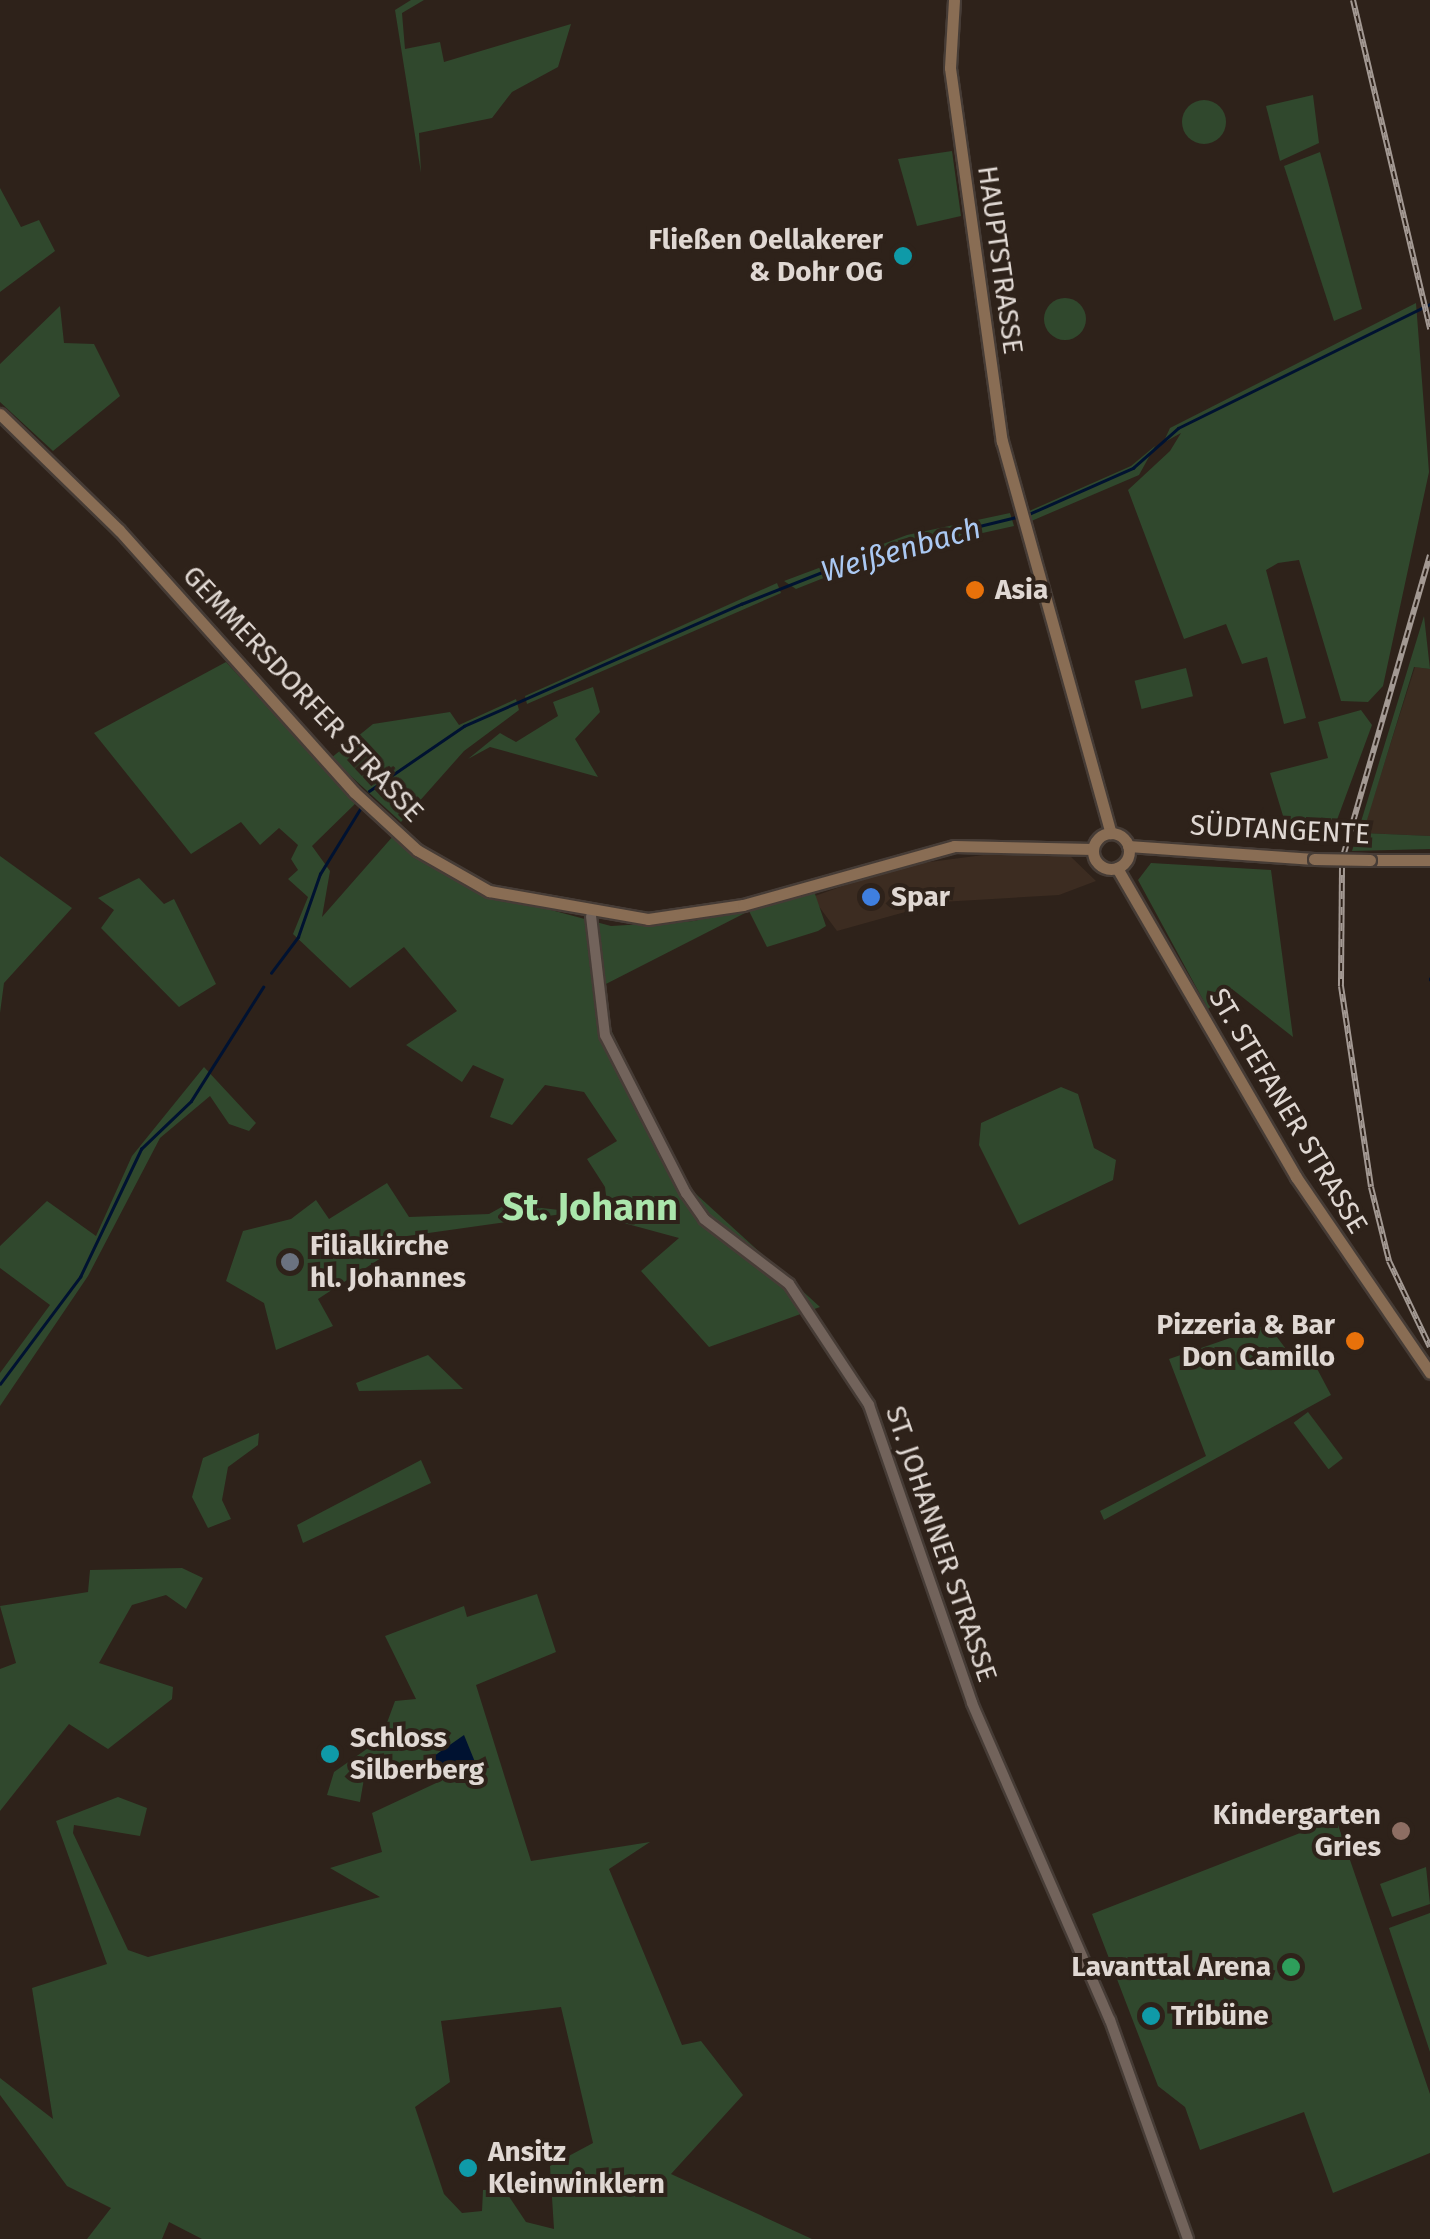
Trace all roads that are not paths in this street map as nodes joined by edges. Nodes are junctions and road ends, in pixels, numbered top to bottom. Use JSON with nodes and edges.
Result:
{"nodes":[{"id":1,"x":954,"y":0,"type":"edge"},
{"id":2,"x":0,"y":414,"type":"edge"},
{"id":3,"x":1111,"y":833,"type":"junction"},
{"id":4,"x":1128,"y":846,"type":"junction"},
{"id":5,"x":1093,"y":849,"type":"junction"},
{"id":6,"x":1430,"y":860,"type":"edge"},
{"id":7,"x":1118,"y":868,"type":"junction"},
{"id":8,"x":590,"y":916,"type":"junction"},
{"id":9,"x":1430,"y":1372,"type":"edge"},
{"id":10,"x":1188,"y":2239,"type":"edge"}],
"edges":[{"from":1,"to":3,"type":"main road","name":"HAUPTSTRASSE"},
{"from":2,"to":8,"type":"main road","name":"GEMMERSDORFER STRASSE"},
{"from":3,"to":4,"type":"main road"},
{"from":3,"to":5,"type":"main road"},
{"from":4,"to":6,"type":"main road","name":"SÜDTANGENTE","bridge":true},
{"from":4,"to":7,"type":"main road"},
{"from":5,"to":7,"type":"main road"},
{"from":5,"to":8,"type":"main road","name":"GEMMERSDORFER STRASSE"},
{"from":7,"to":9,"type":"main road","name":"ST. STEFANER STRASSE"},
{"from":8,"to":10,"type":"street","name":"ST. JOHANNER STRASSE"}]}
